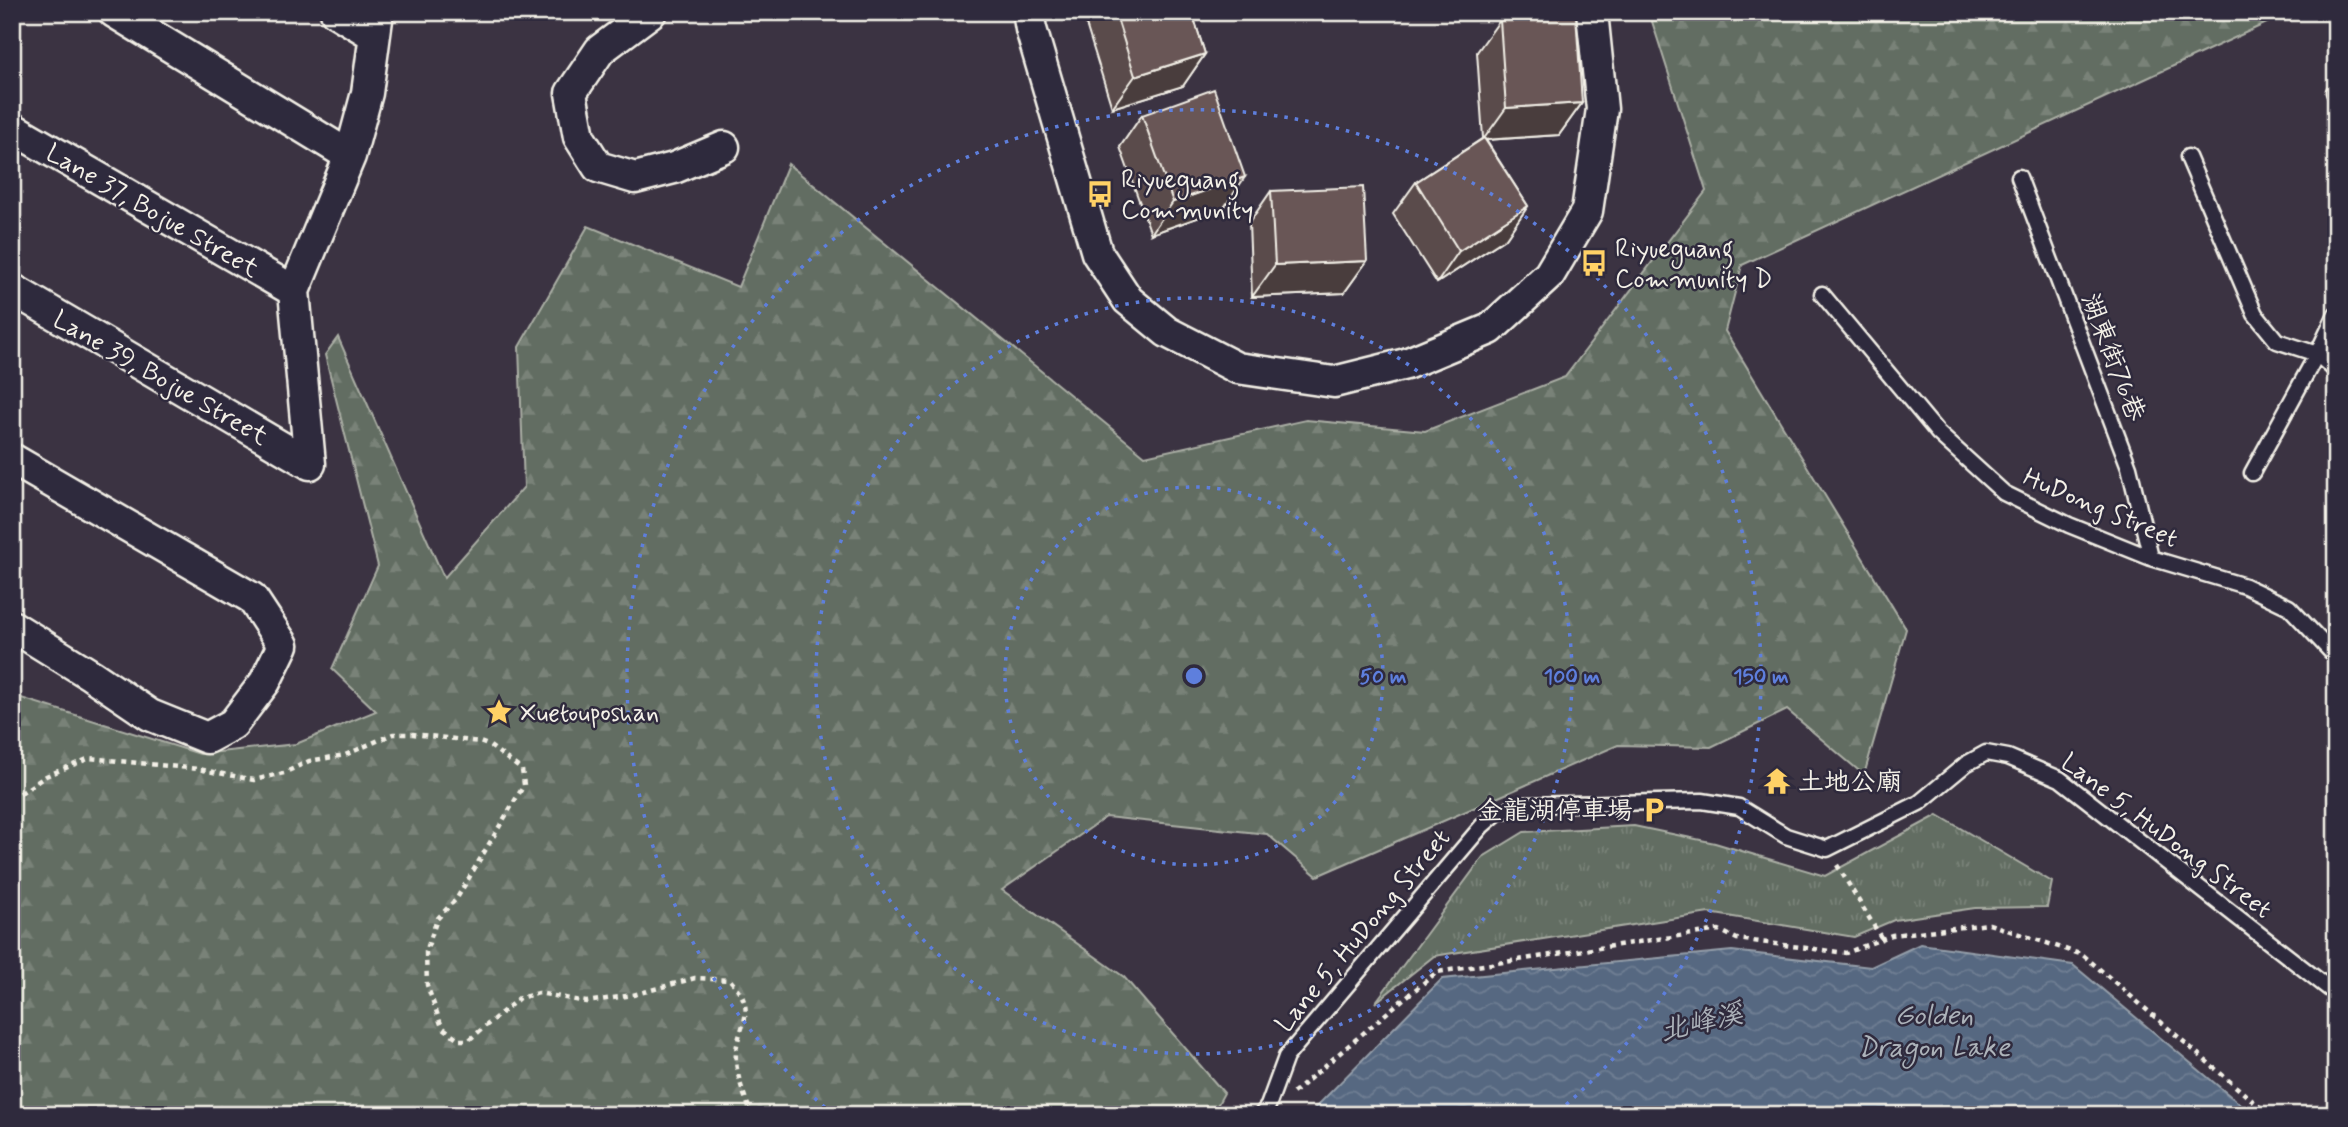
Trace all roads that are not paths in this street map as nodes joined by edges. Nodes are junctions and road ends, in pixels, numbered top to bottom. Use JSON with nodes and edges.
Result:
{"nodes":[{"id":1,"x":114,"y":12,"type":"edge"},
{"id":2,"x":336,"y":12,"type":"edge"},
{"id":3,"x":651,"y":12,"type":"edge"},
{"id":4,"x":1028,"y":12,"type":"edge"},
{"id":5,"x":1591,"y":12,"type":"edge"},
{"id":6,"x":376,"y":24,"type":"edge"},
{"id":7,"x":12,"y":128,"type":"edge"},
{"id":8,"x":724,"y":147,"type":"dead end"},
{"id":9,"x":350,"y":156,"type":"junction"},
{"id":10,"x":2188,"y":157,"type":"dead end"},
{"id":11,"x":2019,"y":177,"type":"dead end"},
{"id":12,"x":12,"y":289,"type":"edge"},
{"id":13,"x":294,"y":291,"type":"junction"},
{"id":14,"x":1822,"y":294,"type":"dead end"},
{"id":15,"x":2336,"y":314,"type":"edge"},
{"id":16,"x":2317,"y":354,"type":"junction"},
{"id":17,"x":2336,"y":371,"type":"edge"},
{"id":18,"x":12,"y":459,"type":"edge"},
{"id":19,"x":2252,"y":473,"type":"dead end"},
{"id":20,"x":2151,"y":558,"type":"junction"},
{"id":21,"x":12,"y":626,"type":"edge"},
{"id":22,"x":2336,"y":657,"type":"edge"},
{"id":23,"x":2336,"y":994,"type":"edge"},
{"id":24,"x":1265,"y":1110,"type":"edge"}],
"edges":[{"from":1,"to":9,"type":"street"},
{"from":2,"to":6,"type":"street"},
{"from":3,"to":8,"type":"street"},
{"from":4,"to":5,"type":"street"},
{"from":6,"to":9,"type":"street"},
{"from":7,"to":13,"type":"street","name":"Lane 37, Bojue Street"},
{"from":9,"to":13,"type":"street"},
{"from":10,"to":16,"type":"lane"},
{"from":11,"to":20,"type":"lane","name":"湖東街76巷"},
{"from":12,"to":13,"type":"street","name":"Lane 39, Bojue Street"},
{"from":14,"to":20,"type":"lane","name":"HuDong Street"},
{"from":15,"to":16,"type":"lane"},
{"from":16,"to":17,"type":"lane"},
{"from":16,"to":19,"type":"lane"},
{"from":18,"to":21,"type":"street"},
{"from":20,"to":22,"type":"lane","name":"HuDong Street"},
{"from":23,"to":24,"type":"lane","name":"Lane 5, HuDong Street"}]}
